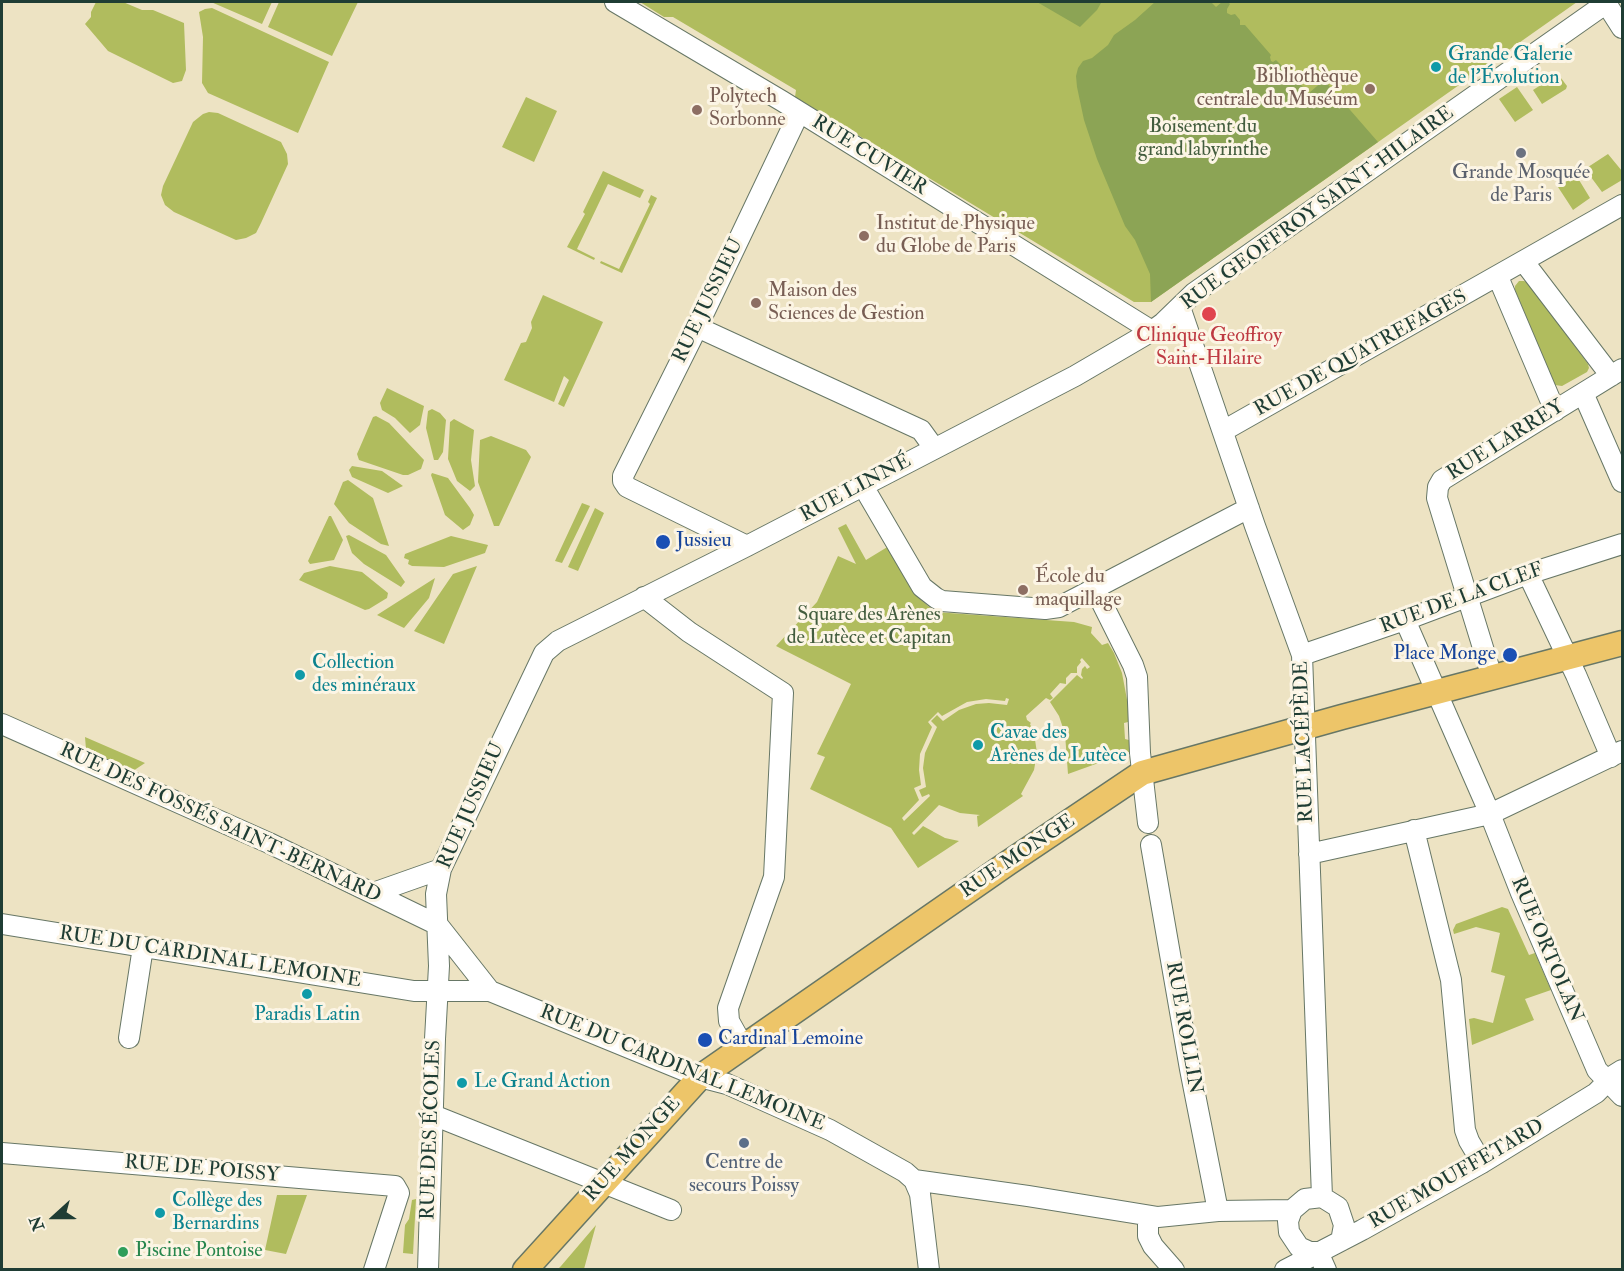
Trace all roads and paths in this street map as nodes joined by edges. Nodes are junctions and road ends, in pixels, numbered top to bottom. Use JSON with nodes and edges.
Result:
{"nodes":[{"id":1,"x":615,"y":2,"type":"edge"},
{"id":2,"x":1607,"y":2,"type":"edge"},
{"id":3,"x":1623,"y":28,"type":"edge"},
{"id":4,"x":799,"y":113,"type":"junction"},
{"id":5,"x":1623,"y":205,"type":"edge"},
{"id":6,"x":1524,"y":262,"type":"junction"},
{"id":7,"x":1498,"y":276,"type":"junction"},
{"id":8,"x":1177,"y":310,"type":"junction"},
{"id":9,"x":697,"y":327,"type":"junction"},
{"id":10,"x":1152,"y":330,"type":"junction"},
{"id":11,"x":1617,"y":372,"type":"edge"},
{"id":12,"x":1583,"y":393,"type":"junction"},
{"id":13,"x":1555,"y":411,"type":"junction"},
{"id":14,"x":1223,"y":431,"type":"junction"},
{"id":15,"x":934,"y":448,"type":"junction"},
{"id":16,"x":1623,"y":482,"type":"edge"},
{"id":17,"x":863,"y":486,"type":"junction"},
{"id":18,"x":1249,"y":508,"type":"junction"},
{"id":19,"x":1623,"y":544,"type":"edge"},
{"id":20,"x":747,"y":546,"type":"junction"},
{"id":21,"x":1528,"y":574,"type":"junction"},
{"id":22,"x":1095,"y":589,"type":"junction"},
{"id":23,"x":644,"y":597,"type":"junction"},
{"id":24,"x":1466,"y":597,"type":"junction"},
{"id":25,"x":1405,"y":620,"type":"junction"},
{"id":26,"x":1623,"y":643,"type":"edge"},
{"id":27,"x":1302,"y":655,"type":"junction"},
{"id":28,"x":1567,"y":657,"type":"junction"},
{"id":29,"x":537,"y":664,"type":"joint"},
{"id":30,"x":1492,"y":677,"type":"junction"},
{"id":31,"x":1436,"y":692,"type":"junction"},
{"id":32,"x":2,"y":724,"type":"edge"},
{"id":33,"x":1304,"y":727,"type":"junction"},
{"id":34,"x":1617,"y":754,"type":"edge"},
{"id":35,"x":1142,"y":773,"type":"junction"},
{"id":36,"x":1490,"y":814,"type":"junction"},
{"id":37,"x":1148,"y":823,"type":"dead end"},
{"id":38,"x":1414,"y":830,"type":"junction"},
{"id":39,"x":1151,"y":844,"type":"dead end"},
{"id":40,"x":1309,"y":854,"type":"junction"},
{"id":41,"x":441,"y":869,"type":"junction"},
{"id":42,"x":373,"y":893,"type":"junction"},
{"id":43,"x":2,"y":924,"type":"edge"},
{"id":44,"x":438,"y":925,"type":"junction"},
{"id":45,"x":143,"y":947,"type":"junction"},
{"id":46,"x":490,"y":990,"type":"junction"},
{"id":47,"x":438,"y":991,"type":"junction"},
{"id":48,"x":129,"y":1038,"type":"dead end"},
{"id":49,"x":743,"y":1046,"type":"junction"},
{"id":50,"x":1616,"y":1076,"type":"edge"},
{"id":51,"x":700,"y":1077,"type":"junction"},
{"id":52,"x":1623,"y":1096,"type":"edge"},
{"id":53,"x":433,"y":1115,"type":"junction"},
{"id":54,"x":2,"y":1153,"type":"edge"},
{"id":55,"x":1482,"y":1163,"type":"junction"},
{"id":56,"x":914,"y":1180,"type":"junction"},
{"id":57,"x":603,"y":1183,"type":"junction"},
{"id":58,"x":1322,"y":1197,"type":"junction"},
{"id":59,"x":671,"y":1210,"type":"dead end"},
{"id":60,"x":1218,"y":1210,"type":"junction"},
{"id":61,"x":1292,"y":1210,"type":"junction"},
{"id":62,"x":1148,"y":1216,"type":"junction"},
{"id":63,"x":1341,"y":1241,"type":"junction"},
{"id":64,"x":1322,"y":1261,"type":"edge"},
{"id":65,"x":374,"y":1269,"type":"edge"},
{"id":66,"x":428,"y":1269,"type":"edge"},
{"id":67,"x":525,"y":1269,"type":"edge"},
{"id":68,"x":929,"y":1269,"type":"edge"},
{"id":69,"x":1174,"y":1269,"type":"edge"},
{"id":70,"x":1285,"y":1269,"type":"edge"}],
"edges":[{"from":1,"to":4,"type":"street","name":"RUE CUVIER"},
{"from":2,"to":3,"type":"street"},
{"from":2,"to":8,"type":"street","name":"RUE GEOFFROY SAINT-HILAIRE"},
{"from":4,"to":9,"type":"street","name":"RUE JUSSIEU"},
{"from":4,"to":10,"type":"street","name":"RUE CUVIER"},
{"from":5,"to":6,"type":"street","name":"RUE DE QUATREFAGES"},
{"from":6,"to":7,"type":"street","name":"RUE DE QUATREFAGES"},
{"from":6,"to":11,"type":"street"},
{"from":7,"to":13,"type":"street"},
{"from":7,"to":14,"type":"street","name":"RUE DE QUATREFAGES"},
{"from":8,"to":10,"type":"street","name":"RUE LINNÉ"},
{"from":8,"to":14,"type":"street","name":"RUE LACÉPÈDE"},
{"from":9,"to":15,"type":"street"},
{"from":9,"to":20,"type":"street","name":"RUE JUSSIEU"},
{"from":10,"to":15,"type":"street","name":"RUE LINNÉ"},
{"from":11,"to":12,"type":"street","name":"RUE LARREY"},
{"from":12,"to":13,"type":"street","name":"RUE LARREY"},
{"from":12,"to":16,"type":"street"},
{"from":13,"to":24,"type":"street","name":"RUE LARREY"},
{"from":14,"to":18,"type":"street","name":"RUE LACÉPÈDE"},
{"from":15,"to":17,"type":"street","name":"RUE LINNÉ"},
{"from":17,"to":20,"type":"street","name":"RUE LINNÉ"},
{"from":17,"to":22,"type":"street"},
{"from":18,"to":22,"type":"street"},
{"from":18,"to":27,"type":"street","name":"RUE LACÉPÈDE"},
{"from":19,"to":21,"type":"street","name":"RUE DE LA CLEF"},
{"from":20,"to":23,"type":"street","name":"RUE LINNÉ"},
{"from":21,"to":24,"type":"street","name":"RUE DE LA CLEF"},
{"from":21,"to":28,"type":"street"},
{"from":22,"to":35,"type":"street"},
{"from":23,"to":29,"type":"street","name":"RUE LINNÉ"},
{"from":23,"to":49,"type":"street"},
{"from":24,"to":25,"type":"street","name":"RUE DE LA CLEF"},
{"from":24,"to":30,"type":"street","name":"RUE LARREY"},
{"from":25,"to":27,"type":"street","name":"RUE DE LA CLEF"},
{"from":25,"to":31,"type":"street"},
{"from":26,"to":28,"type":"main road","name":"RUE MONGE"},
{"from":27,"to":33,"type":"street","name":"RUE LACÉPÈDE"},
{"from":28,"to":30,"type":"main road","name":"RUE MONGE"},
{"from":28,"to":34,"type":"street"},
{"from":29,"to":41,"type":"street","name":"RUE JUSSIEU"},
{"from":30,"to":31,"type":"main road","name":"RUE MONGE"},
{"from":31,"to":33,"type":"main road","name":"RUE MONGE"},
{"from":31,"to":36,"type":"street"},
{"from":32,"to":42,"type":"street","name":"RUE DES FOSSÉS SAINT-BERNARD"},
{"from":33,"to":35,"type":"main road","name":"RUE MONGE"},
{"from":33,"to":40,"type":"street","name":"RUE LACÉPÈDE"},
{"from":34,"to":36,"type":"street"},
{"from":35,"to":37,"type":"street"},
{"from":35,"to":49,"type":"main road","name":"RUE MONGE"},
{"from":36,"to":38,"type":"street"},
{"from":36,"to":50,"type":"street","name":"RUE ORTOLAN"},
{"from":38,"to":40,"type":"street"},
{"from":38,"to":55,"type":"street"},
{"from":39,"to":60,"type":"street","name":"RUE ROLLIN"},
{"from":40,"to":58,"type":"street","name":"RUE LACÉPÈDE"},
{"from":41,"to":42,"type":"street"},
{"from":41,"to":44,"type":"street","name":"RUE JUSSIEU"},
{"from":42,"to":44,"type":"street","name":"RUE DES FOSSÉS SAINT-BERNARD"},
{"from":43,"to":45,"type":"street","name":"RUE DU CARDINAL LEMOINE"},
{"from":44,"to":46,"type":"street","name":"RUE DU CARDINAL LEMOINE"},
{"from":44,"to":47,"type":"street","name":"RUE JUSSIEU"},
{"from":45,"to":47,"type":"street","name":"RUE DU CARDINAL LEMOINE"},
{"from":45,"to":48,"type":"street"},
{"from":46,"to":47,"type":"street","name":"RUE DU CARDINAL LEMOINE"},
{"from":46,"to":51,"type":"street","name":"RUE DU CARDINAL LEMOINE"},
{"from":47,"to":53,"type":"street","name":"RUE DES ÉCOLES"},
{"from":49,"to":51,"type":"main road","name":"RUE MONGE"},
{"from":50,"to":52,"type":"street","name":"RUE ORTOLAN"},
{"from":50,"to":55,"type":"street","name":"RUE MOUFFETARD"},
{"from":51,"to":56,"type":"street","name":"RUE DU CARDINAL LEMOINE"},
{"from":51,"to":57,"type":"main road","name":"RUE MONGE"},
{"from":53,"to":57,"type":"street"},
{"from":53,"to":66,"type":"street","name":"RUE DES ÉCOLES"},
{"from":54,"to":65,"type":"street","name":"RUE DE POISSY"},
{"from":55,"to":63,"type":"street","name":"RUE MOUFFETARD"},
{"from":56,"to":62,"type":"street","name":"RUE DU CARDINAL LEMOINE"},
{"from":56,"to":68,"type":"street"},
{"from":57,"to":59,"type":"street"},
{"from":57,"to":67,"type":"main road","name":"RUE MONGE"},
{"from":58,"to":61,"type":"street"},
{"from":58,"to":63,"type":"street"},
{"from":60,"to":61,"type":"street","name":"RUE DU CARDINAL LEMOINE"},
{"from":60,"to":62,"type":"street","name":"RUE DU CARDINAL LEMOINE"},
{"from":61,"to":64,"type":"street"},
{"from":62,"to":69,"type":"street"},
{"from":63,"to":64,"type":"street","name":"RUE MOUFFETARD"},
{"from":64,"to":70,"type":"street","name":"RUE MOUFFETARD"}]}
